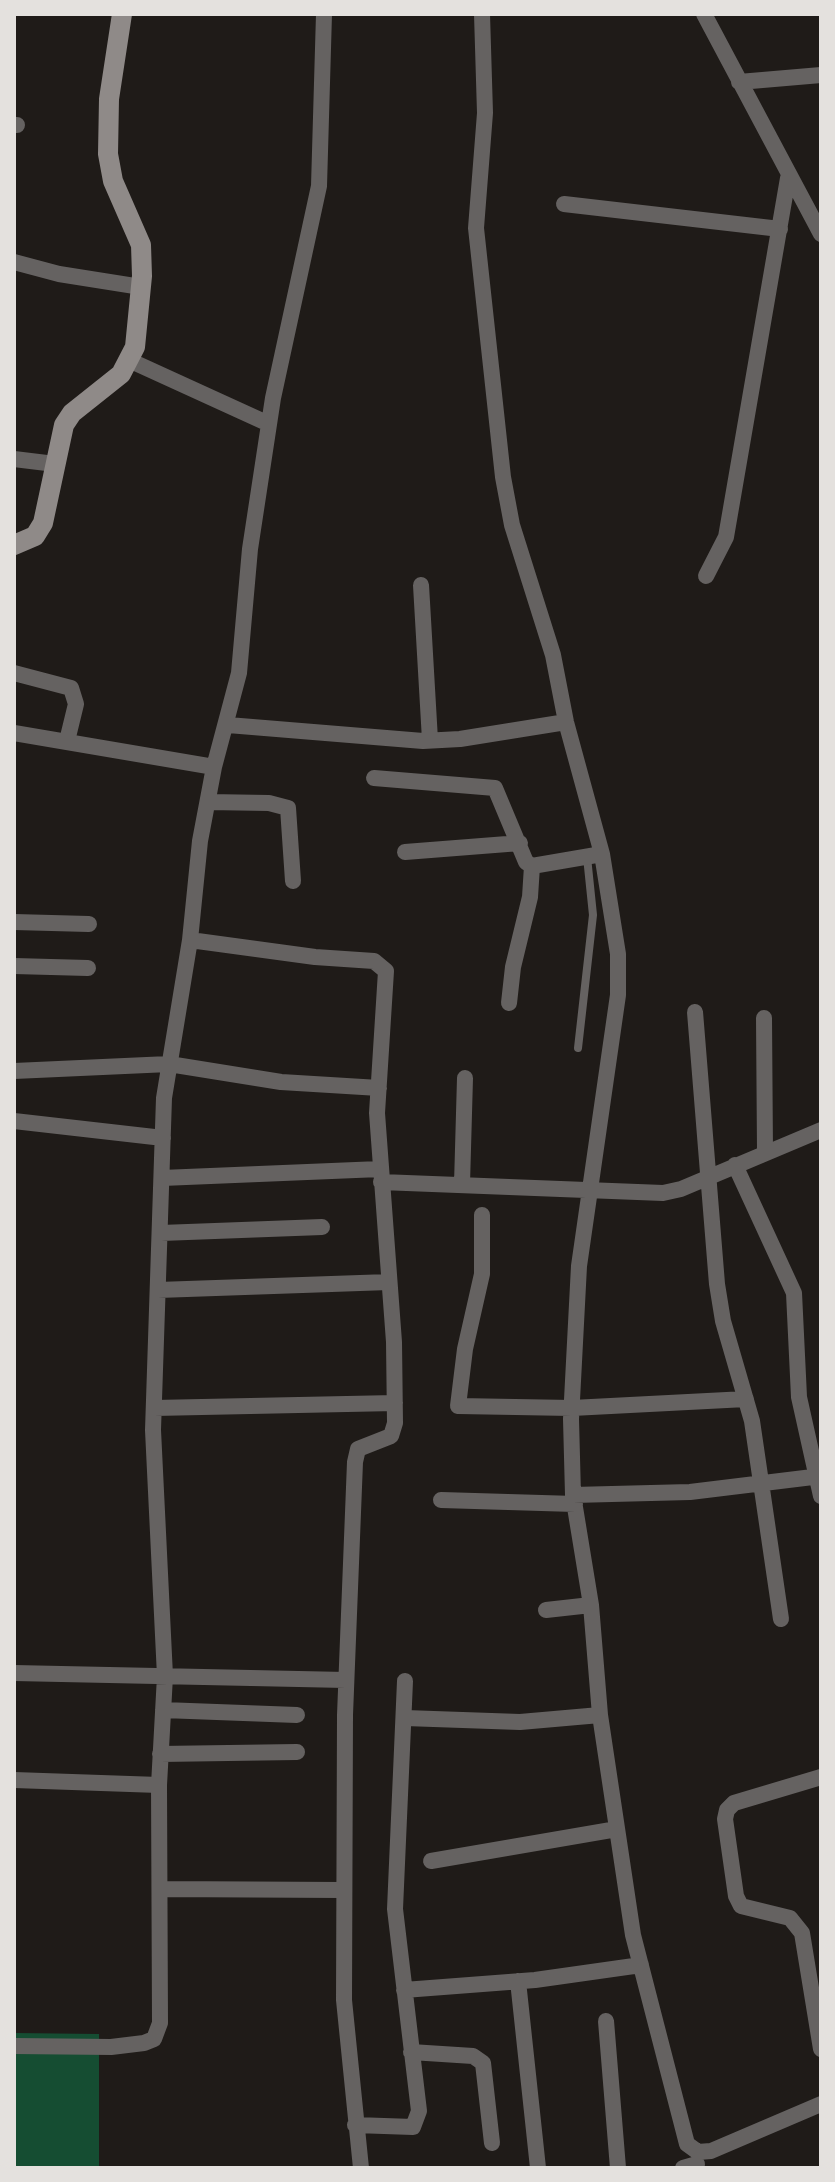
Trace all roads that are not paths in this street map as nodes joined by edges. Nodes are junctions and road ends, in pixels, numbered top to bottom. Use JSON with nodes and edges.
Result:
{"nodes":[{"id":1,"x":122,"y":14,"type":"edge"},
{"id":2,"x":324,"y":14,"type":"edge"},
{"id":3,"x":482,"y":14,"type":"edge"},
{"id":4,"x":704,"y":14,"type":"edge"},
{"id":5,"x":821,"y":75,"type":"edge"},
{"id":6,"x":739,"y":82,"type":"junction"},
{"id":7,"x":788,"y":178,"type":"junction"},
{"id":8,"x":564,"y":204,"type":"dead end"},
{"id":9,"x":780,"y":229,"type":"junction"},
{"id":10,"x":821,"y":234,"type":"edge"},
{"id":11,"x":14,"y":262,"type":"edge"},
{"id":12,"x":141,"y":287,"type":"junction"},
{"id":13,"x":131,"y":361,"type":"junction"},
{"id":14,"x":269,"y":424,"type":"junction"},
{"id":15,"x":14,"y":459,"type":"edge"},
{"id":16,"x":55,"y":464,"type":"junction"},
{"id":17,"x":14,"y":545,"type":"edge"},
{"id":18,"x":706,"y":576,"type":"dead end"},
{"id":19,"x":421,"y":585,"type":"dead end"},
{"id":20,"x":14,"y":673,"type":"edge"},
{"id":21,"x":566,"y":722,"type":"junction"},
{"id":22,"x":228,"y":725,"type":"junction"},
{"id":23,"x":14,"y":733,"type":"edge"},
{"id":24,"x":430,"y":740,"type":"junction"},
{"id":25,"x":67,"y":741,"type":"junction"},
{"id":26,"x":214,"y":767,"type":"junction"},
{"id":27,"x":374,"y":778,"type":"dead end"},
{"id":28,"x":208,"y":802,"type":"junction"},
{"id":29,"x":520,"y":843,"type":"junction"},
{"id":30,"x":405,"y":852,"type":"dead end"},
{"id":31,"x":595,"y":856,"type":"junction"},
{"id":32,"x":532,"y":866,"type":"junction"},
{"id":33,"x":293,"y":881,"type":"dead end"},
{"id":34,"x":14,"y":922,"type":"edge"},
{"id":35,"x":89,"y":924,"type":"dead end"},
{"id":36,"x":190,"y":940,"type":"junction"},
{"id":37,"x":14,"y":966,"type":"edge"},
{"id":38,"x":88,"y":968,"type":"dead end"},
{"id":39,"x":509,"y":1003,"type":"dead end"},
{"id":40,"x":695,"y":1012,"type":"dead end"},
{"id":41,"x":764,"y":1018,"type":"dead end"},
{"id":42,"x":578,"y":1048,"type":"dead end"},
{"id":43,"x":169,"y":1064,"type":"junction"},
{"id":44,"x":14,"y":1071,"type":"edge"},
{"id":45,"x":465,"y":1078,"type":"dead end"},
{"id":46,"x":379,"y":1088,"type":"junction"},
{"id":47,"x":14,"y":1121,"type":"edge"},
{"id":48,"x":821,"y":1130,"type":"edge"},
{"id":49,"x":163,"y":1138,"type":"junction"},
{"id":50,"x":765,"y":1152,"type":"junction"},
{"id":51,"x":735,"y":1165,"type":"junction"},
{"id":52,"x":381,"y":1176,"type":"junction"},
{"id":53,"x":707,"y":1177,"type":"junction"},
{"id":54,"x":162,"y":1178,"type":"junction"},
{"id":55,"x":462,"y":1184,"type":"junction"},
{"id":56,"x":589,"y":1191,"type":"junction"},
{"id":57,"x":482,"y":1215,"type":"dead end"},
{"id":58,"x":322,"y":1227,"type":"dead end"},
{"id":59,"x":161,"y":1233,"type":"junction"},
{"id":60,"x":389,"y":1282,"type":"junction"},
{"id":61,"x":158,"y":1290,"type":"junction"},
{"id":62,"x":746,"y":1399,"type":"junction"},
{"id":63,"x":395,"y":1403,"type":"junction"},
{"id":64,"x":154,"y":1408,"type":"junction"},
{"id":65,"x":572,"y":1408,"type":"junction"},
{"id":66,"x":819,"y":1477,"type":"edge"},
{"id":67,"x":762,"y":1484,"type":"junction"},
{"id":68,"x":821,"y":1496,"type":"edge"},
{"id":69,"x":441,"y":1500,"type":"dead end"},
{"id":70,"x":574,"y":1500,"type":"junction"},
{"id":71,"x":591,"y":1605,"type":"junction"},
{"id":72,"x":546,"y":1610,"type":"dead end"},
{"id":73,"x":781,"y":1619,"type":"dead end"},
{"id":74,"x":14,"y":1673,"type":"edge"},
{"id":75,"x":165,"y":1676,"type":"junction"},
{"id":76,"x":346,"y":1680,"type":"junction"},
{"id":77,"x":405,"y":1681,"type":"dead end"},
{"id":78,"x":163,"y":1710,"type":"junction"},
{"id":79,"x":297,"y":1715,"type":"dead end"},
{"id":80,"x":600,"y":1715,"type":"junction"},
{"id":81,"x":405,"y":1718,"type":"junction"},
{"id":82,"x":297,"y":1752,"type":"dead end"},
{"id":83,"x":160,"y":1754,"type":"junction"},
{"id":84,"x":821,"y":1777,"type":"edge"},
{"id":85,"x":14,"y":1780,"type":"edge"},
{"id":86,"x":159,"y":1785,"type":"junction"},
{"id":87,"x":617,"y":1829,"type":"junction"},
{"id":88,"x":431,"y":1861,"type":"dead end"},
{"id":89,"x":161,"y":1889,"type":"junction"},
{"id":90,"x":342,"y":1890,"type":"junction"},
{"id":91,"x":641,"y":1965,"type":"junction"},
{"id":92,"x":518,"y":1981,"type":"junction"},
{"id":93,"x":404,"y":1990,"type":"junction"},
{"id":94,"x":606,"y":2021,"type":"dead end"},
{"id":95,"x":14,"y":2046,"type":"edge"},
{"id":96,"x":821,"y":2049,"type":"edge"},
{"id":97,"x":411,"y":2052,"type":"junction"},
{"id":98,"x":821,"y":2104,"type":"edge"},
{"id":99,"x":355,"y":2125,"type":"junction"},
{"id":100,"x":492,"y":2143,"type":"dead end"},
{"id":101,"x":694,"y":2163,"type":"edge"},
{"id":102,"x":361,"y":2168,"type":"edge"},
{"id":103,"x":538,"y":2168,"type":"edge"},
{"id":104,"x":618,"y":2168,"type":"edge"}],
"edges":[{"from":1,"to":12,"type":"street"},
{"from":2,"to":14,"type":"street"},
{"from":3,"to":21,"type":"street"},
{"from":4,"to":6,"type":"street"},
{"from":5,"to":6,"type":"street"},
{"from":6,"to":7,"type":"street"},
{"from":7,"to":9,"type":"street"},
{"from":7,"to":10,"type":"street"},
{"from":8,"to":9,"type":"street"},
{"from":9,"to":18,"type":"street"},
{"from":11,"to":12,"type":"street"},
{"from":12,"to":13,"type":"street"},
{"from":13,"to":14,"type":"street"},
{"from":13,"to":16,"type":"street"},
{"from":14,"to":22,"type":"street"},
{"from":15,"to":16,"type":"street"},
{"from":16,"to":17,"type":"street"},
{"from":19,"to":24,"type":"street"},
{"from":20,"to":25,"type":"street"},
{"from":21,"to":24,"type":"street"},
{"from":21,"to":31,"type":"street"},
{"from":22,"to":24,"type":"street"},
{"from":22,"to":26,"type":"street"},
{"from":23,"to":25,"type":"street"},
{"from":25,"to":26,"type":"street"},
{"from":26,"to":28,"type":"street"},
{"from":27,"to":29,"type":"street"},
{"from":28,"to":33,"type":"street"},
{"from":28,"to":36,"type":"street"},
{"from":29,"to":30,"type":"street"},
{"from":29,"to":32,"type":"street"},
{"from":31,"to":32,"type":"street"},
{"from":31,"to":42,"type":"lane"},
{"from":31,"to":56,"type":"street"},
{"from":32,"to":39,"type":"street"},
{"from":34,"to":35,"type":"street"},
{"from":36,"to":43,"type":"street"},
{"from":36,"to":46,"type":"street"},
{"from":37,"to":38,"type":"street"},
{"from":40,"to":53,"type":"street"},
{"from":41,"to":50,"type":"street"},
{"from":43,"to":44,"type":"street"},
{"from":43,"to":46,"type":"street"},
{"from":43,"to":49,"type":"street"},
{"from":45,"to":55,"type":"street"},
{"from":46,"to":52,"type":"street"},
{"from":47,"to":49,"type":"street"},
{"from":48,"to":50,"type":"street"},
{"from":49,"to":54,"type":"street"},
{"from":50,"to":51,"type":"street"},
{"from":51,"to":53,"type":"street"},
{"from":51,"to":66,"type":"street"},
{"from":52,"to":54,"type":"street"},
{"from":52,"to":55,"type":"street"},
{"from":52,"to":60,"type":"street"},
{"from":53,"to":56,"type":"street"},
{"from":53,"to":62,"type":"street"},
{"from":54,"to":59,"type":"street"},
{"from":55,"to":56,"type":"street"},
{"from":56,"to":65,"type":"street"},
{"from":57,"to":65,"type":"street"},
{"from":58,"to":59,"type":"street"},
{"from":59,"to":61,"type":"street"},
{"from":60,"to":61,"type":"street"},
{"from":60,"to":63,"type":"street"},
{"from":61,"to":64,"type":"street"},
{"from":62,"to":65,"type":"street"},
{"from":62,"to":67,"type":"street"},
{"from":63,"to":64,"type":"street"},
{"from":63,"to":76,"type":"street"},
{"from":64,"to":75,"type":"street"},
{"from":65,"to":70,"type":"street"},
{"from":66,"to":67,"type":"street"},
{"from":66,"to":68,"type":"street"},
{"from":67,"to":70,"type":"street"},
{"from":67,"to":73,"type":"street"},
{"from":69,"to":70,"type":"street"},
{"from":70,"to":71,"type":"street"},
{"from":71,"to":72,"type":"street"},
{"from":71,"to":80,"type":"street"},
{"from":74,"to":75,"type":"street"},
{"from":75,"to":76,"type":"street"},
{"from":75,"to":78,"type":"street"},
{"from":76,"to":90,"type":"street"},
{"from":77,"to":81,"type":"street"},
{"from":78,"to":79,"type":"street"},
{"from":78,"to":83,"type":"street"},
{"from":80,"to":81,"type":"street"},
{"from":80,"to":87,"type":"street"},
{"from":81,"to":93,"type":"street"},
{"from":82,"to":83,"type":"street"},
{"from":83,"to":86,"type":"street"},
{"from":84,"to":96,"type":"street"},
{"from":85,"to":86,"type":"street"},
{"from":86,"to":89,"type":"street"},
{"from":87,"to":88,"type":"street"},
{"from":87,"to":91,"type":"street"},
{"from":89,"to":90,"type":"street"},
{"from":89,"to":95,"type":"street"},
{"from":90,"to":99,"type":"street"},
{"from":91,"to":92,"type":"street"},
{"from":91,"to":101,"type":"street"},
{"from":92,"to":93,"type":"street"},
{"from":92,"to":103,"type":"street"},
{"from":93,"to":97,"type":"street"},
{"from":94,"to":104,"type":"street"},
{"from":97,"to":99,"type":"street"},
{"from":97,"to":100,"type":"street"},
{"from":98,"to":101,"type":"street"},
{"from":99,"to":102,"type":"street"}]}
